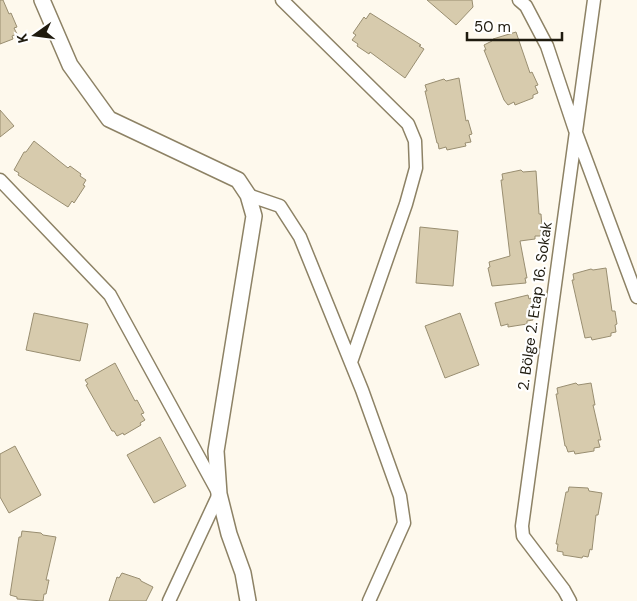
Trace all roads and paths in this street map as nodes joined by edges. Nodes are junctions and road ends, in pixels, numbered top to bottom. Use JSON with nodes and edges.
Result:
{"nodes":[{"id":1,"x":42,"y":0,"type":"edge"},
{"id":2,"x":282,"y":0,"type":"edge"},
{"id":3,"x":519,"y":0,"type":"edge"},
{"id":4,"x":594,"y":0,"type":"edge"},
{"id":5,"x":576,"y":130,"type":"junction"},
{"id":6,"x":0,"y":180,"type":"edge"},
{"id":7,"x":248,"y":195,"type":"junction"},
{"id":8,"x":637,"y":297,"type":"edge"},
{"id":9,"x":351,"y":362,"type":"junction"},
{"id":10,"x":219,"y":494,"type":"junction"},
{"id":11,"x":169,"y":601,"type":"edge"},
{"id":12,"x":248,"y":601,"type":"edge"},
{"id":13,"x":369,"y":601,"type":"edge"},
{"id":14,"x":570,"y":601,"type":"edge"}],
"edges":[{"from":1,"to":7,"type":"street"},
{"from":2,"to":9,"type":"street"},
{"from":3,"to":5,"type":"street"},
{"from":4,"to":5,"type":"street","name":"2. Bölge 2. Etap 16. Sokak"},
{"from":5,"to":8,"type":"street"},
{"from":5,"to":14,"type":"street","name":"2. Bölge 2. Etap 16. Sokak"},
{"from":6,"to":10,"type":"street"},
{"from":7,"to":9,"type":"street"},
{"from":7,"to":10,"type":"street"},
{"from":9,"to":13,"type":"street"},
{"from":10,"to":11,"type":"street"},
{"from":10,"to":12,"type":"street"}]}
